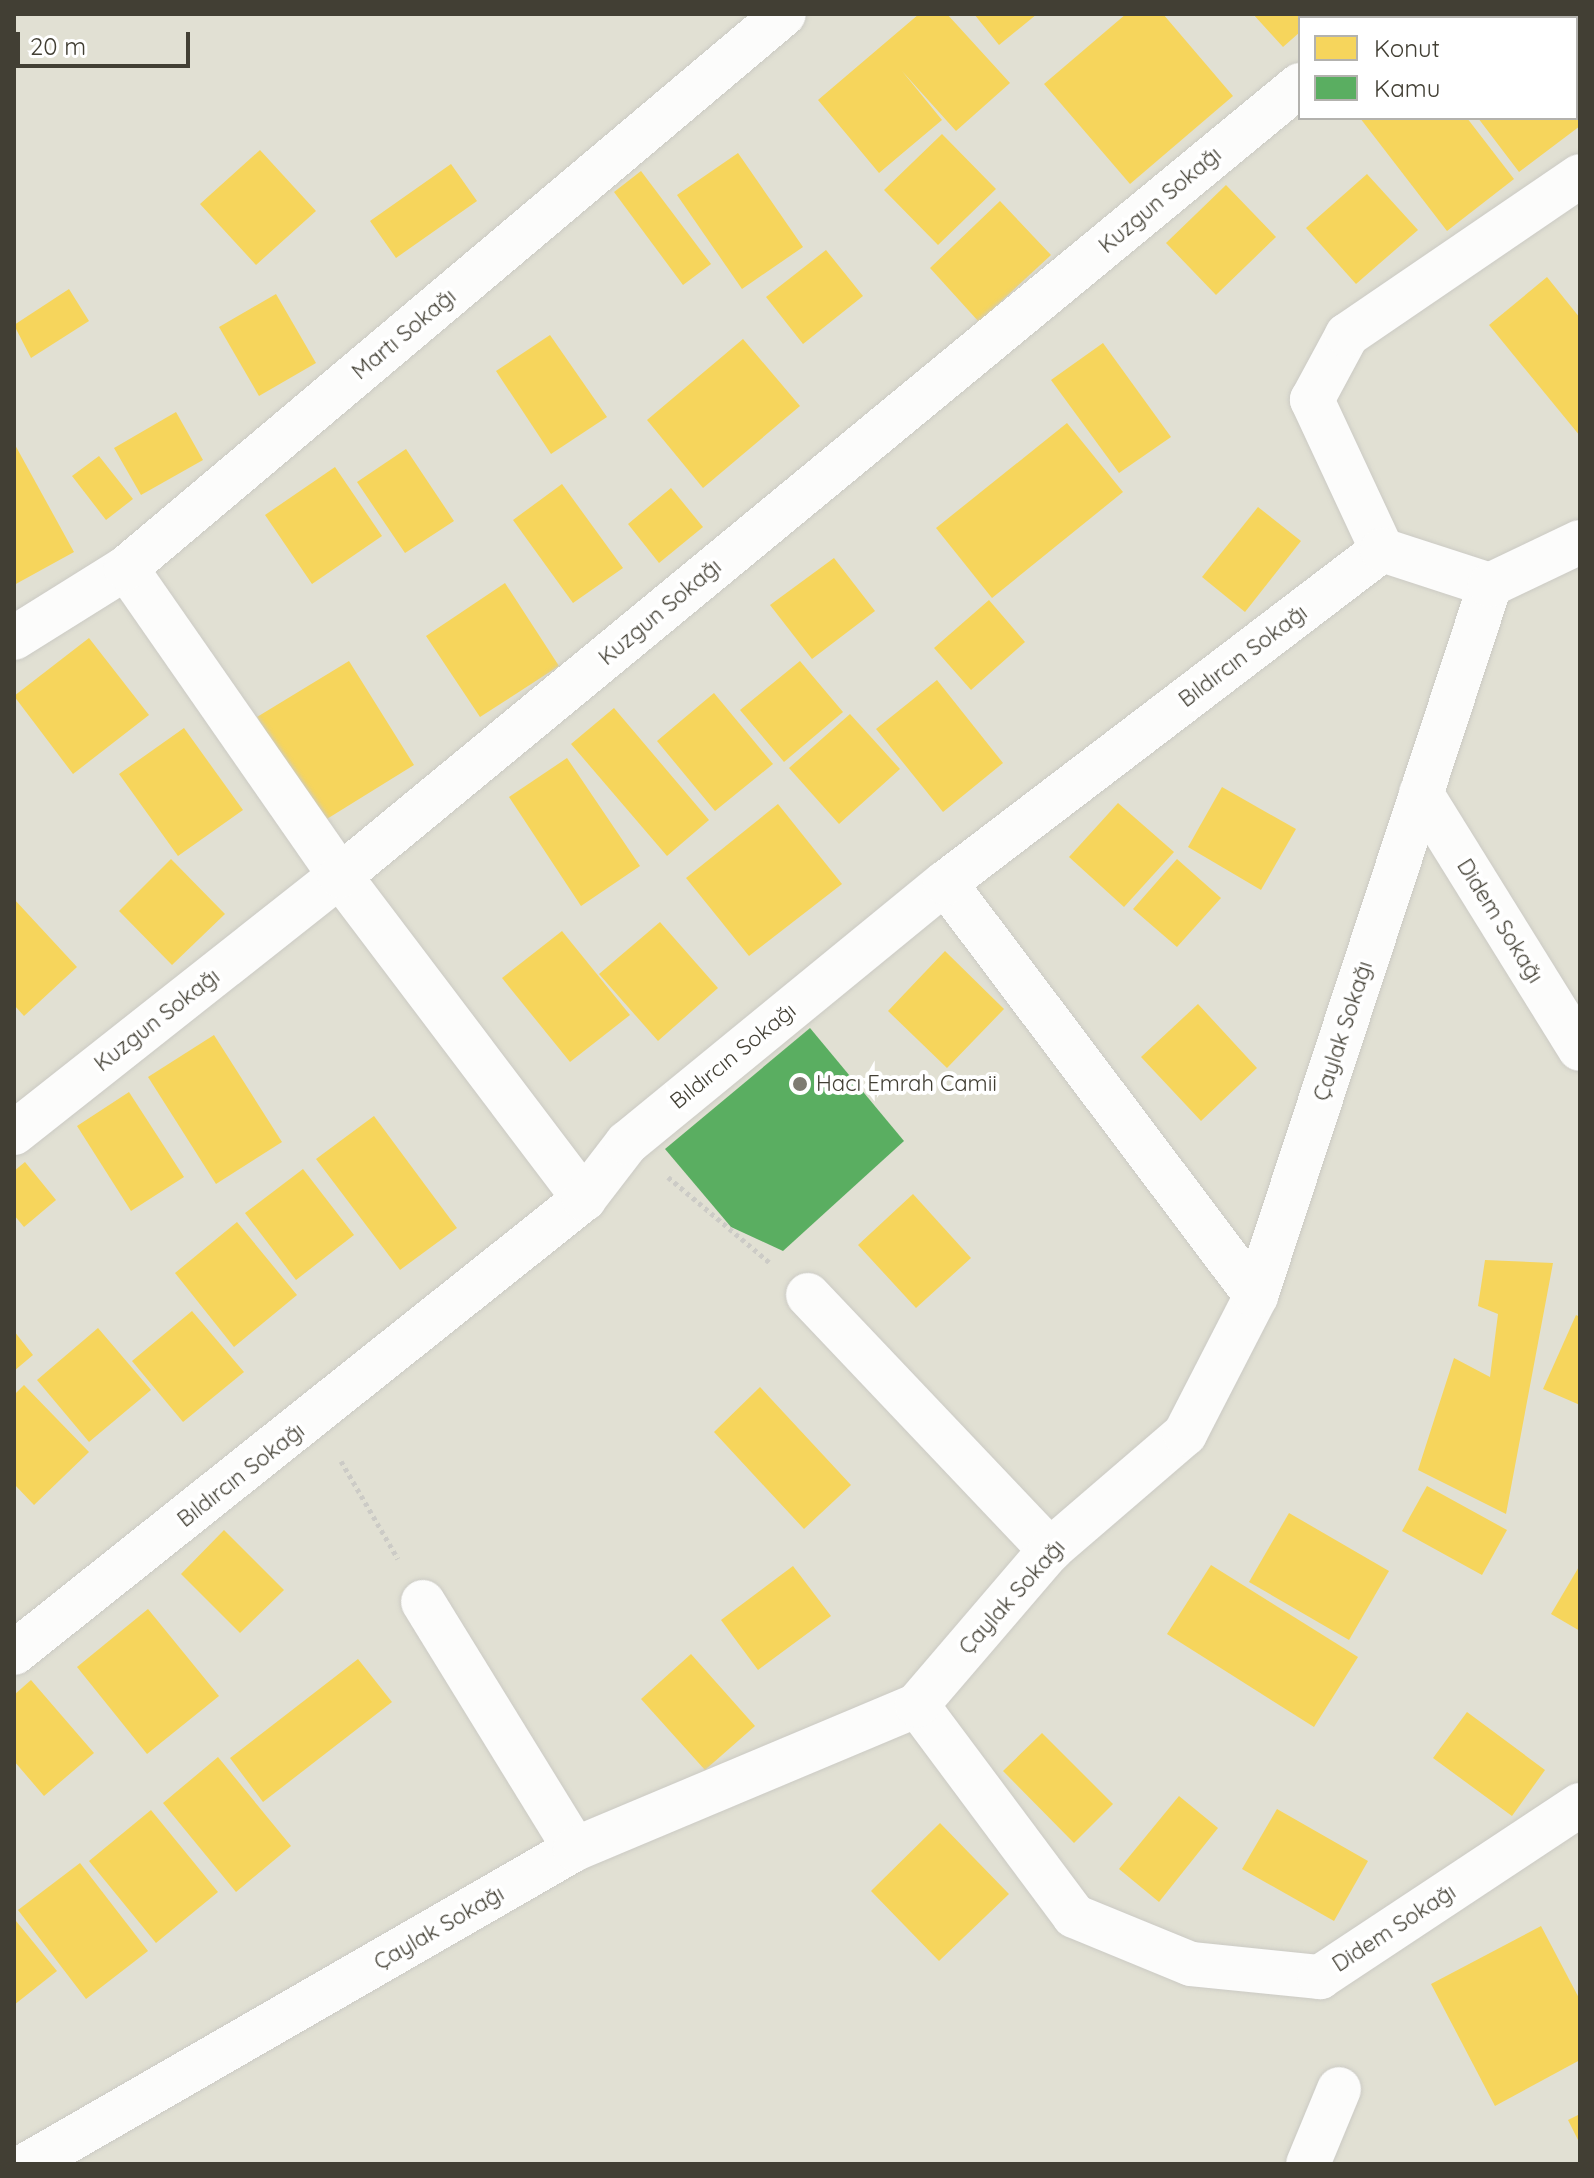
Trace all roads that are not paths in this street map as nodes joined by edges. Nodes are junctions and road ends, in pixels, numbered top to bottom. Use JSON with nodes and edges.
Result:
{"nodes":[{"id":1,"x":784,"y":14,"type":"edge"},
{"id":2,"x":1298,"y":87,"type":"edge"},
{"id":3,"x":1580,"y":176,"type":"edge"},
{"id":4,"x":1580,"y":542,"type":"edge"},
{"id":5,"x":1382,"y":550,"type":"junction"},
{"id":6,"x":126,"y":568,"type":"junction"},
{"id":7,"x":1490,"y":585,"type":"junction"},
{"id":8,"x":14,"y":638,"type":"edge"},
{"id":9,"x":1421,"y":793,"type":"junction"},
{"id":10,"x":340,"y":876,"type":"junction"},
{"id":11,"x":945,"y":883,"type":"junction"},
{"id":12,"x":1580,"y":1049,"type":"edge"},
{"id":13,"x":14,"y":1133,"type":"edge"},
{"id":14,"x":584,"y":1199,"type":"junction"},
{"id":15,"x":808,"y":1295,"type":"road end"},
{"id":16,"x":1256,"y":1296,"type":"junction"},
{"id":17,"x":1050,"y":1550,"type":"junction"},
{"id":18,"x":423,"y":1602,"type":"road end"},
{"id":19,"x":14,"y":1653,"type":"edge"},
{"id":20,"x":917,"y":1705,"type":"junction"},
{"id":21,"x":1580,"y":1805,"type":"edge"},
{"id":22,"x":575,"y":1849,"type":"junction"},
{"id":23,"x":1339,"y":2089,"type":"dead end"},
{"id":24,"x":28,"y":2164,"type":"edge"},
{"id":25,"x":1308,"y":2164,"type":"edge"}],
"edges":[{"from":1,"to":6,"type":"street","name":"Martı Sokağı"},
{"from":2,"to":10,"type":"street","name":"Kuzgun Sokağı"},
{"from":3,"to":5,"type":"street"},
{"from":4,"to":7,"type":"street"},
{"from":5,"to":7,"type":"street"},
{"from":5,"to":11,"type":"street","name":"Bıldırcın Sokağı"},
{"from":6,"to":8,"type":"street","name":"Martı Sokağı"},
{"from":6,"to":10,"type":"street"},
{"from":7,"to":9,"type":"street","name":"Çaylak Sokağı"},
{"from":9,"to":12,"type":"street","name":"Didem Sokağı"},
{"from":9,"to":16,"type":"street","name":"Çaylak Sokağı"},
{"from":10,"to":13,"type":"street","name":"Kuzgun Sokağı"},
{"from":10,"to":14,"type":"street"},
{"from":11,"to":14,"type":"street","name":"Bıldırcın Sokağı"},
{"from":11,"to":16,"type":"street"},
{"from":14,"to":19,"type":"street","name":"Bıldırcın Sokağı"},
{"from":15,"to":17,"type":"street"},
{"from":16,"to":17,"type":"street","name":"Çaylak Sokağı"},
{"from":17,"to":20,"type":"street","name":"Çaylak Sokağı"},
{"from":18,"to":22,"type":"street"},
{"from":20,"to":21,"type":"street","name":"Didem Sokağı"},
{"from":20,"to":22,"type":"street","name":"Çaylak Sokağı"},
{"from":22,"to":24,"type":"street","name":"Çaylak Sokağı"},
{"from":23,"to":25,"type":"street"}]}
